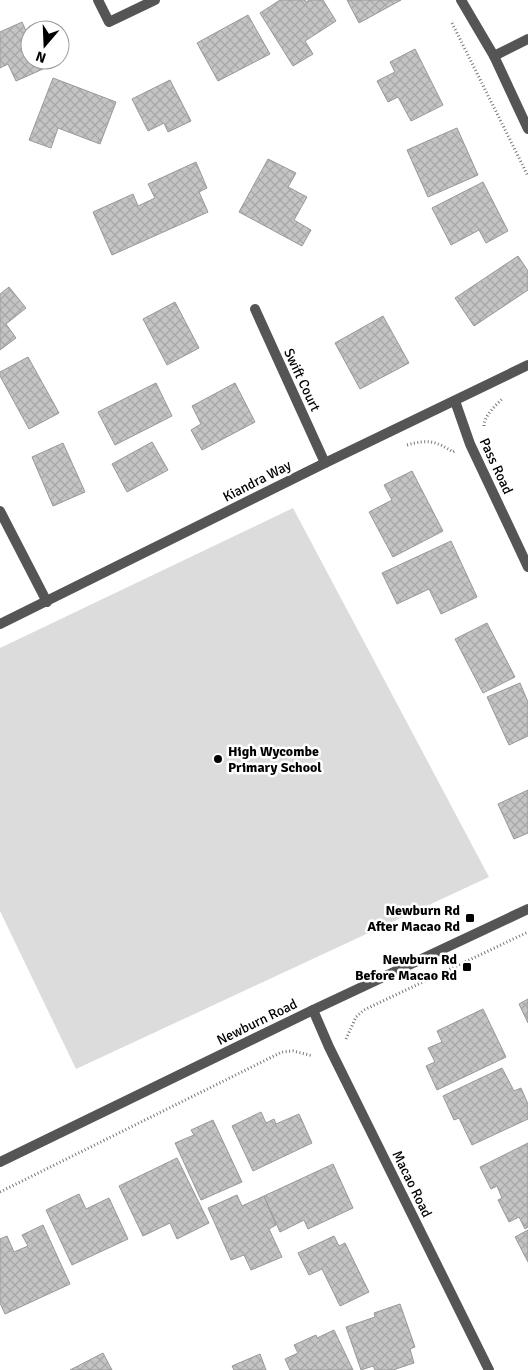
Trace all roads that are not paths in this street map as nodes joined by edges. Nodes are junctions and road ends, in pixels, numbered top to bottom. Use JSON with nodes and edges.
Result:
{"nodes":[{"id":1,"x":98,"y":0,"type":"edge"},
{"id":2,"x":155,"y":0,"type":"edge"},
{"id":3,"x":461,"y":0,"type":"edge"},
{"id":4,"x":528,"y":39,"type":"edge"},
{"id":5,"x":494,"y":56,"type":"junction"},
{"id":6,"x":528,"y":129,"type":"edge"},
{"id":7,"x":255,"y":309,"type":"dead end"},
{"id":8,"x":528,"y":365,"type":"edge"},
{"id":9,"x":455,"y":401,"type":"junction"},
{"id":10,"x":325,"y":463,"type":"junction"},
{"id":11,"x":0,"y":511,"type":"edge"},
{"id":12,"x":528,"y":567,"type":"edge"},
{"id":13,"x":47,"y":602,"type":"junction"},
{"id":14,"x":0,"y":624,"type":"edge"},
{"id":15,"x":528,"y":909,"type":"edge"},
{"id":16,"x":314,"y":1010,"type":"junction"},
{"id":17,"x":0,"y":1162,"type":"edge"},
{"id":18,"x":489,"y":1370,"type":"edge"}],
"edges":[{"from":1,"to":2,"type":"street"},
{"from":3,"to":5,"type":"street"},
{"from":4,"to":5,"type":"street"},
{"from":5,"to":6,"type":"street"},
{"from":7,"to":10,"type":"street","name":"Swift Court"},
{"from":8,"to":9,"type":"street","name":"Kiandra Way"},
{"from":9,"to":10,"type":"street","name":"Kiandra Way"},
{"from":9,"to":12,"type":"street","name":"Pass Road"},
{"from":10,"to":13,"type":"street","name":"Kiandra Way"},
{"from":11,"to":13,"type":"street"},
{"from":13,"to":14,"type":"street","name":"Kiandra Way"},
{"from":15,"to":16,"type":"street","name":"Newburn Road"},
{"from":16,"to":17,"type":"street","name":"Newburn Road"},
{"from":16,"to":18,"type":"street","name":"Macao Road"}]}
